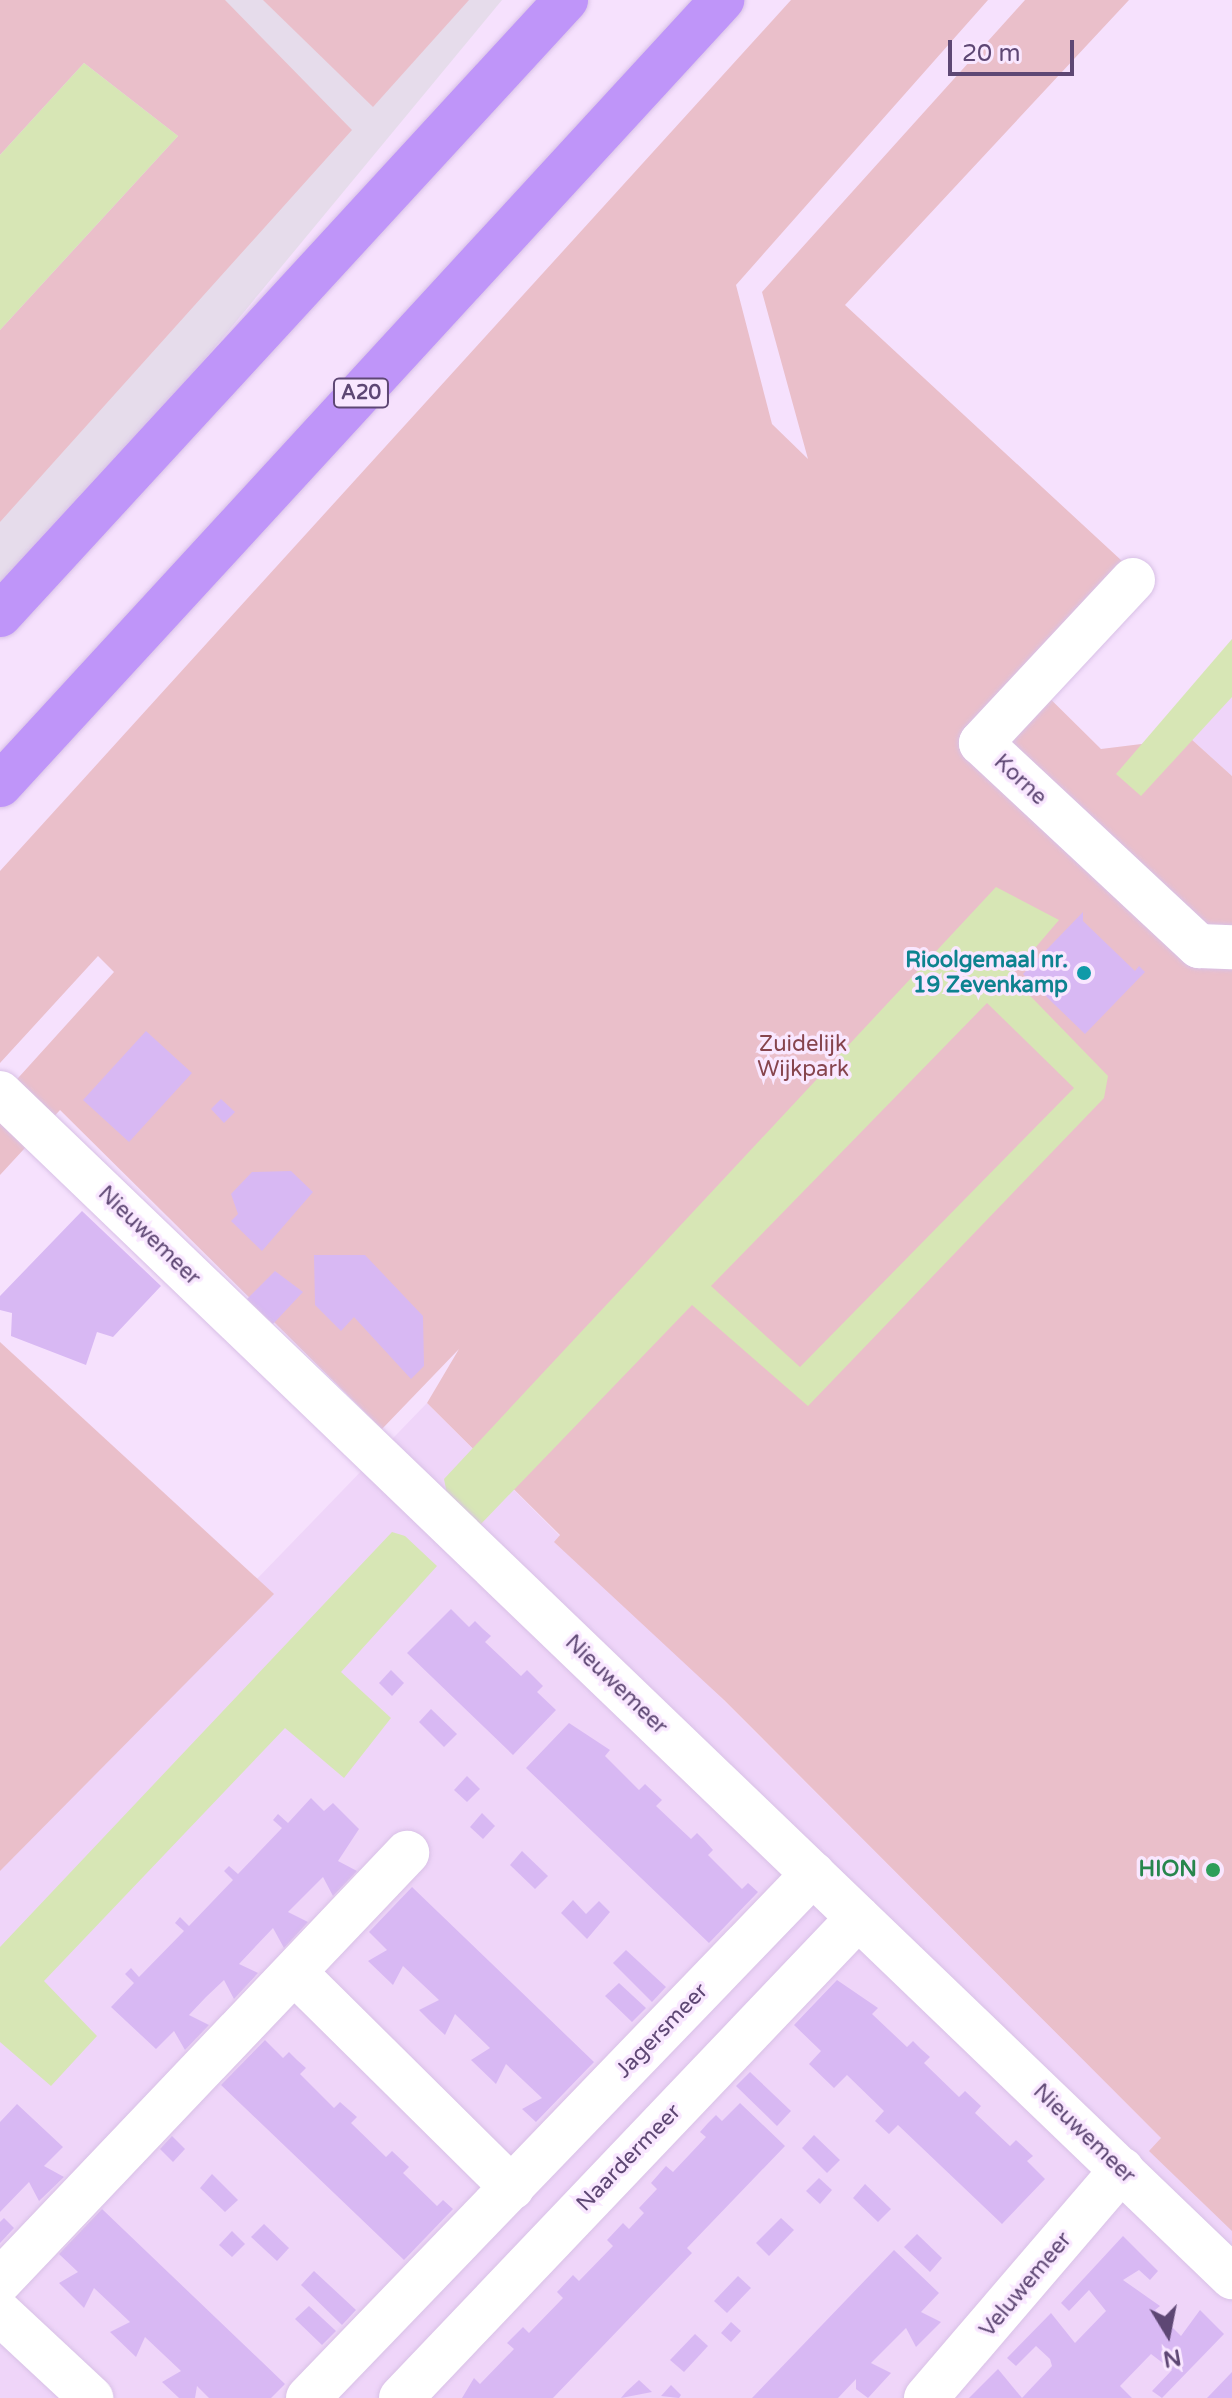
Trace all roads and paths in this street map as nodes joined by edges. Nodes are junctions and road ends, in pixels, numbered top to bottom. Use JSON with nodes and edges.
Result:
{"nodes":[{"id":1,"x":566,"y":0,"type":"edge"},
{"id":2,"x":722,"y":0,"type":"edge"},
{"id":3,"x":1133,"y":580,"type":"dead end"},
{"id":4,"x":0,"y":615,"type":"edge"},
{"id":5,"x":0,"y":785,"type":"edge"},
{"id":6,"x":1232,"y":947,"type":"edge"},
{"id":7,"x":0,"y":1093,"type":"edge"},
{"id":8,"x":407,"y":1853,"type":"dead end"},
{"id":9,"x":813,"y":1874,"type":"junction"},
{"id":10,"x":858,"y":1918,"type":"junction"},
{"id":11,"x":296,"y":1974,"type":"junction"},
{"id":12,"x":1122,"y":2169,"type":"junction"},
{"id":13,"x":512,"y":2188,"type":"junction"},
{"id":14,"x":1232,"y":2277,"type":"edge"},
{"id":15,"x":0,"y":2281,"type":"edge"},
{"id":16,"x":0,"y":2313,"type":"edge"},
{"id":17,"x":91,"y":2398,"type":"edge"},
{"id":18,"x":308,"y":2398,"type":"edge"},
{"id":19,"x":401,"y":2398,"type":"edge"},
{"id":20,"x":926,"y":2398,"type":"edge"}],
"edges":[{"from":1,"to":4,"type":"highway"},
{"from":2,"to":5,"type":"highway","number":"A20"},
{"from":3,"to":6,"type":"street","name":"Korne"},
{"from":7,"to":9,"type":"street","name":"Nieuwemeer"},
{"from":8,"to":11,"type":"street"},
{"from":9,"to":10,"type":"street","name":"Nieuwemeer"},
{"from":9,"to":13,"type":"street","name":"Jagersmeer"},
{"from":10,"to":12,"type":"street","name":"Nieuwemeer"},
{"from":10,"to":19,"type":"street","name":"Naardermeer"},
{"from":11,"to":13,"type":"street"},
{"from":11,"to":15,"type":"street"},
{"from":12,"to":14,"type":"street","name":"Nieuwemeer"},
{"from":12,"to":20,"type":"street","name":"Veluwemeer"},
{"from":13,"to":18,"type":"street","name":"Jagersmeer"},
{"from":16,"to":17,"type":"street"}]}
